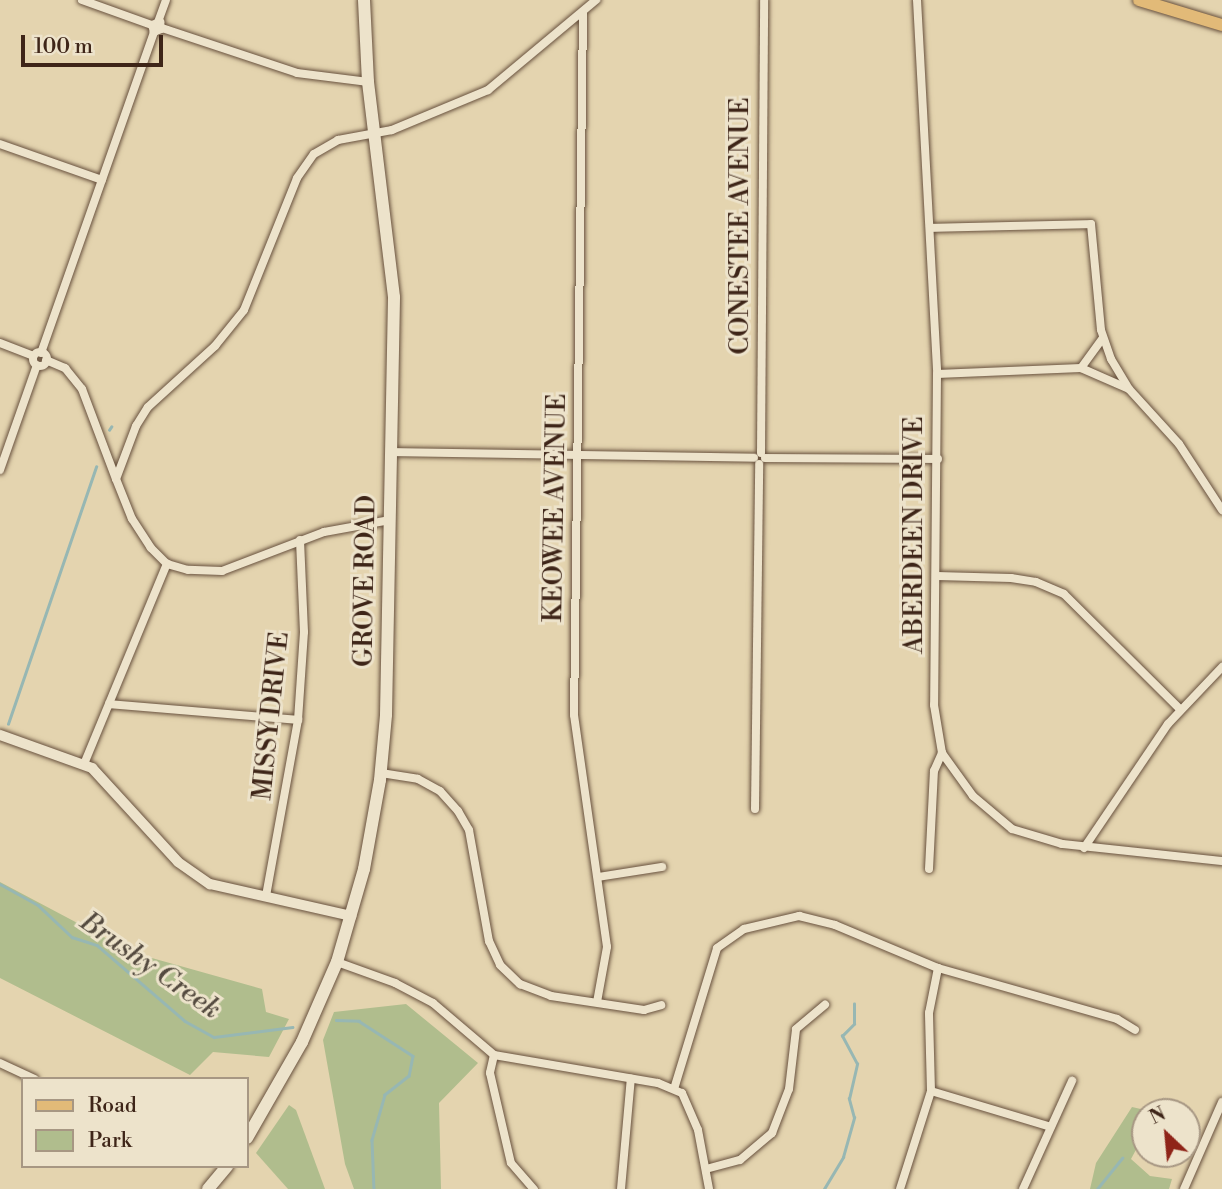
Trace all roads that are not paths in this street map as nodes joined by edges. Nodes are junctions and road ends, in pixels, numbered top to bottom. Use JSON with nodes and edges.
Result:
{"nodes":[{"id":1,"x":82,"y":0,"type":"edge"},
{"id":2,"x":166,"y":0,"type":"edge"},
{"id":3,"x":365,"y":0,"type":"edge"},
{"id":4,"x":596,"y":0,"type":"edge"},
{"id":5,"x":764,"y":0,"type":"edge"},
{"id":6,"x":917,"y":0,"type":"edge"},
{"id":7,"x":1139,"y":0,"type":"edge"},
{"id":8,"x":583,"y":12,"type":"junction"},
{"id":9,"x":1222,"y":25,"type":"edge"},
{"id":10,"x":156,"y":26,"type":"junction"},
{"id":11,"x":368,"y":82,"type":"junction"},
{"id":12,"x":375,"y":133,"type":"junction"},
{"id":13,"x":0,"y":144,"type":"edge"},
{"id":14,"x":102,"y":180,"type":"junction"},
{"id":15,"x":930,"y":228,"type":"junction"},
{"id":16,"x":1103,"y":338,"type":"junction"},
{"id":17,"x":0,"y":343,"type":"edge"},
{"id":18,"x":40,"y":356,"type":"junction"},
{"id":19,"x":1081,"y":368,"type":"junction"},
{"id":20,"x":937,"y":374,"type":"junction"},
{"id":21,"x":1129,"y":389,"type":"junction"},
{"id":22,"x":392,"y":452,"type":"junction"},
{"id":23,"x":578,"y":454,"type":"junction"},
{"id":24,"x":760,"y":458,"type":"junction"},
{"id":25,"x":938,"y":459,"type":"junction"},
{"id":26,"x":0,"y":470,"type":"edge"},
{"id":27,"x":116,"y":479,"type":"junction"},
{"id":28,"x":1222,"y":510,"type":"edge"},
{"id":29,"x":390,"y":520,"type":"junction"},
{"id":30,"x":300,"y":540,"type":"junction"},
{"id":31,"x":167,"y":564,"type":"junction"},
{"id":32,"x":937,"y":576,"type":"junction"},
{"id":33,"x":1222,"y":667,"type":"edge"},
{"id":34,"x":109,"y":704,"type":"junction"},
{"id":35,"x":1180,"y":709,"type":"junction"},
{"id":36,"x":298,"y":720,"type":"junction"},
{"id":37,"x":0,"y":735,"type":"edge"},
{"id":38,"x":942,"y":753,"type":"junction"},
{"id":39,"x":84,"y":764,"type":"junction"},
{"id":40,"x":381,"y":773,"type":"junction"},
{"id":41,"x":755,"y":809,"type":"dead end"},
{"id":42,"x":1084,"y":848,"type":"junction"},
{"id":43,"x":1222,"y":861,"type":"edge"},
{"id":44,"x":662,"y":867,"type":"dead end"},
{"id":45,"x":929,"y":869,"type":"dead end"},
{"id":46,"x":598,"y":877,"type":"junction"},
{"id":47,"x":266,"y":896,"type":"junction"},
{"id":48,"x":351,"y":916,"type":"junction"},
{"id":49,"x":337,"y":962,"type":"junction"},
{"id":50,"x":938,"y":968,"type":"junction"},
{"id":51,"x":597,"y":1002,"type":"junction"},
{"id":52,"x":661,"y":1005,"type":"dead end"},
{"id":53,"x":825,"y":1005,"type":"dead end"},
{"id":54,"x":1135,"y":1030,"type":"dead end"},
{"id":55,"x":494,"y":1055,"type":"junction"},
{"id":56,"x":0,"y":1063,"type":"edge"},
{"id":57,"x":31,"y":1077,"type":"edge"},
{"id":58,"x":631,"y":1077,"type":"junction"},
{"id":59,"x":1072,"y":1081,"type":"dead end"},
{"id":60,"x":674,"y":1089,"type":"junction"},
{"id":61,"x":931,"y":1091,"type":"junction"},
{"id":62,"x":1222,"y":1102,"type":"edge"},
{"id":63,"x":1051,"y":1127,"type":"junction"},
{"id":64,"x":248,"y":1136,"type":"edge"},
{"id":65,"x":225,"y":1168,"type":"edge"},
{"id":66,"x":706,"y":1169,"type":"junction"},
{"id":67,"x":208,"y":1189,"type":"edge"},
{"id":68,"x":534,"y":1189,"type":"edge"},
{"id":69,"x":621,"y":1189,"type":"edge"},
{"id":70,"x":709,"y":1189,"type":"edge"},
{"id":71,"x":900,"y":1189,"type":"edge"},
{"id":72,"x":1023,"y":1189,"type":"edge"},
{"id":73,"x":1184,"y":1189,"type":"edge"}],
"edges":[{"from":1,"to":10,"type":"street"},
{"from":2,"to":10,"type":"street"},
{"from":3,"to":11,"type":"main road","name":"GROVE ROAD"},
{"from":4,"to":8,"type":"street"},
{"from":5,"to":24,"type":"street","name":"CONESTEE AVENUE"},
{"from":6,"to":15,"type":"street","name":"ABERDEEN DRIVE"},
{"from":7,"to":9,"type":"main road"},
{"from":8,"to":12,"type":"street"},
{"from":8,"to":23,"type":"street","name":"KEOWEE AVENUE"},
{"from":10,"to":11,"type":"street"},
{"from":10,"to":14,"type":"street"},
{"from":11,"to":12,"type":"main road","name":"GROVE ROAD"},
{"from":12,"to":22,"type":"main road","name":"GROVE ROAD"},
{"from":12,"to":27,"type":"street"},
{"from":13,"to":14,"type":"street"},
{"from":14,"to":18,"type":"street"},
{"from":15,"to":16,"type":"street"},
{"from":15,"to":20,"type":"street","name":"ABERDEEN DRIVE"},
{"from":16,"to":19,"type":"street"},
{"from":16,"to":21,"type":"street"},
{"from":17,"to":18,"type":"street"},
{"from":18,"to":26,"type":"street"},
{"from":18,"to":27,"type":"street"},
{"from":19,"to":20,"type":"street"},
{"from":19,"to":21,"type":"street"},
{"from":20,"to":25,"type":"street","name":"ABERDEEN DRIVE"},
{"from":21,"to":28,"type":"street"},
{"from":22,"to":23,"type":"street"},
{"from":22,"to":29,"type":"main road","name":"GROVE ROAD"},
{"from":23,"to":24,"type":"street"},
{"from":23,"to":46,"type":"street","name":"KEOWEE AVENUE"},
{"from":24,"to":25,"type":"street"},
{"from":24,"to":41,"type":"street","name":"CONESTEE AVENUE"},
{"from":25,"to":32,"type":"street","name":"ABERDEEN DRIVE"},
{"from":27,"to":31,"type":"street"},
{"from":29,"to":30,"type":"street"},
{"from":29,"to":40,"type":"main road","name":"GROVE ROAD"},
{"from":30,"to":31,"type":"street"},
{"from":30,"to":36,"type":"street","name":"MISSY DRIVE"},
{"from":31,"to":34,"type":"street"},
{"from":32,"to":35,"type":"street"},
{"from":32,"to":38,"type":"street","name":"ABERDEEN DRIVE"},
{"from":33,"to":35,"type":"street"},
{"from":34,"to":36,"type":"street"},
{"from":34,"to":39,"type":"street"},
{"from":35,"to":42,"type":"street"},
{"from":36,"to":47,"type":"street","name":"MISSY DRIVE"},
{"from":37,"to":39,"type":"street"},
{"from":38,"to":42,"type":"street","name":"ABERDEEN DRIVE"},
{"from":38,"to":45,"type":"street"},
{"from":39,"to":47,"type":"street"},
{"from":40,"to":48,"type":"main road","name":"GROVE ROAD"},
{"from":40,"to":51,"type":"street"},
{"from":42,"to":43,"type":"street","name":"ABERDEEN DRIVE"},
{"from":44,"to":46,"type":"street"},
{"from":46,"to":51,"type":"street","name":"KEOWEE AVENUE"},
{"from":47,"to":48,"type":"street"},
{"from":48,"to":49,"type":"main road","name":"GROVE ROAD"},
{"from":49,"to":55,"type":"street"},
{"from":49,"to":64,"type":"main road","name":"GROVE ROAD"},
{"from":50,"to":54,"type":"street"},
{"from":50,"to":60,"type":"street"},
{"from":50,"to":61,"type":"street"},
{"from":51,"to":52,"type":"street"},
{"from":53,"to":66,"type":"street"},
{"from":55,"to":58,"type":"street"},
{"from":55,"to":68,"type":"street"},
{"from":56,"to":57,"type":"street"},
{"from":58,"to":60,"type":"street"},
{"from":58,"to":69,"type":"street"},
{"from":59,"to":63,"type":"street"},
{"from":60,"to":66,"type":"street"},
{"from":61,"to":63,"type":"street"},
{"from":61,"to":71,"type":"street"},
{"from":62,"to":73,"type":"street"},
{"from":63,"to":72,"type":"street"},
{"from":65,"to":67,"type":"main road"},
{"from":66,"to":70,"type":"street"}]}
